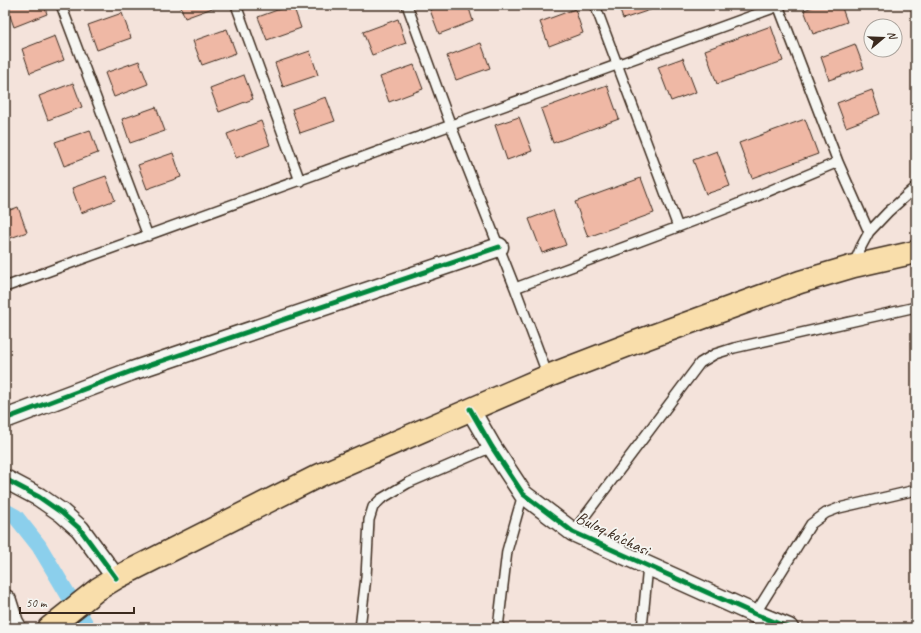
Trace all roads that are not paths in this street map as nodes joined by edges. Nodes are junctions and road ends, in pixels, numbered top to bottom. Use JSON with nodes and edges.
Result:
{"nodes":[{"id":1,"x":61,"y":5,"type":"edge"},
{"id":2,"x":236,"y":5,"type":"edge"},
{"id":3,"x":407,"y":5,"type":"edge"},
{"id":4,"x":595,"y":5,"type":"edge"},
{"id":5,"x":779,"y":6,"type":"edge"},
{"id":6,"x":617,"y":65,"type":"junction"},
{"id":7,"x":451,"y":126,"type":"junction"},
{"id":8,"x":838,"y":162,"type":"junction"},
{"id":9,"x":300,"y":181,"type":"junction"},
{"id":10,"x":916,"y":187,"type":"edge"},
{"id":11,"x":678,"y":227,"type":"junction"},
{"id":12,"x":869,"y":232,"type":"junction"},
{"id":13,"x":148,"y":236,"type":"junction"},
{"id":14,"x":499,"y":247,"type":"junction"},
{"id":15,"x":916,"y":252,"type":"edge"},
{"id":16,"x":854,"y":266,"type":"junction"},
{"id":17,"x":5,"y":288,"type":"edge"},
{"id":18,"x":515,"y":288,"type":"junction"},
{"id":19,"x":916,"y":308,"type":"edge"},
{"id":20,"x":548,"y":376,"type":"junction"},
{"id":21,"x":470,"y":409,"type":"junction"},
{"id":22,"x":5,"y":419,"type":"edge"},
{"id":23,"x":492,"y":447,"type":"junction"},
{"id":24,"x":5,"y":479,"type":"edge"},
{"id":25,"x":916,"y":490,"type":"edge"},
{"id":26,"x":523,"y":494,"type":"junction"},
{"id":27,"x":573,"y":532,"type":"junction"},
{"id":28,"x":648,"y":566,"type":"junction"},
{"id":29,"x":107,"y":583,"type":"junction"},
{"id":30,"x":5,"y":601,"type":"edge"},
{"id":31,"x":755,"y":614,"type":"junction"},
{"id":32,"x":11,"y":624,"type":"edge"},
{"id":33,"x":49,"y":628,"type":"edge"},
{"id":34,"x":360,"y":628,"type":"edge"},
{"id":35,"x":498,"y":628,"type":"edge"},
{"id":36,"x":642,"y":628,"type":"edge"},
{"id":37,"x":789,"y":628,"type":"edge"}],
"edges":[{"from":1,"to":13,"type":"lane"},
{"from":2,"to":9,"type":"lane"},
{"from":3,"to":7,"type":"lane"},
{"from":4,"to":6,"type":"lane"},
{"from":5,"to":6,"type":"lane"},
{"from":5,"to":8,"type":"lane"},
{"from":6,"to":7,"type":"lane"},
{"from":6,"to":11,"type":"lane"},
{"from":7,"to":9,"type":"lane"},
{"from":7,"to":14,"type":"lane"},
{"from":8,"to":11,"type":"lane"},
{"from":8,"to":12,"type":"lane"},
{"from":9,"to":13,"type":"lane"},
{"from":10,"to":12,"type":"lane"},
{"from":11,"to":18,"type":"lane"},
{"from":12,"to":16,"type":"lane"},
{"from":13,"to":17,"type":"lane"},
{"from":14,"to":18,"type":"lane"},
{"from":14,"to":22,"type":"street"},
{"from":15,"to":16,"type":"main road"},
{"from":16,"to":20,"type":"main road"},
{"from":18,"to":20,"type":"lane"},
{"from":19,"to":27,"type":"lane"},
{"from":20,"to":21,"type":"main road"},
{"from":21,"to":23,"type":"street","name":"Buloq ko'chasi"},
{"from":21,"to":29,"type":"main road"},
{"from":23,"to":26,"type":"street","name":"Buloq ko'chasi"},
{"from":23,"to":34,"type":"lane"},
{"from":24,"to":29,"type":"street"},
{"from":25,"to":31,"type":"lane"},
{"from":26,"to":27,"type":"street","name":"Buloq ko'chasi"},
{"from":26,"to":35,"type":"lane"},
{"from":27,"to":28,"type":"street","name":"Buloq ko'chasi"},
{"from":28,"to":31,"type":"street","name":"Buloq ko'chasi"},
{"from":28,"to":36,"type":"lane"},
{"from":29,"to":33,"type":"main road"},
{"from":30,"to":32,"type":"main road"},
{"from":31,"to":37,"type":"street","name":"Buloq ko'chasi"}]}
